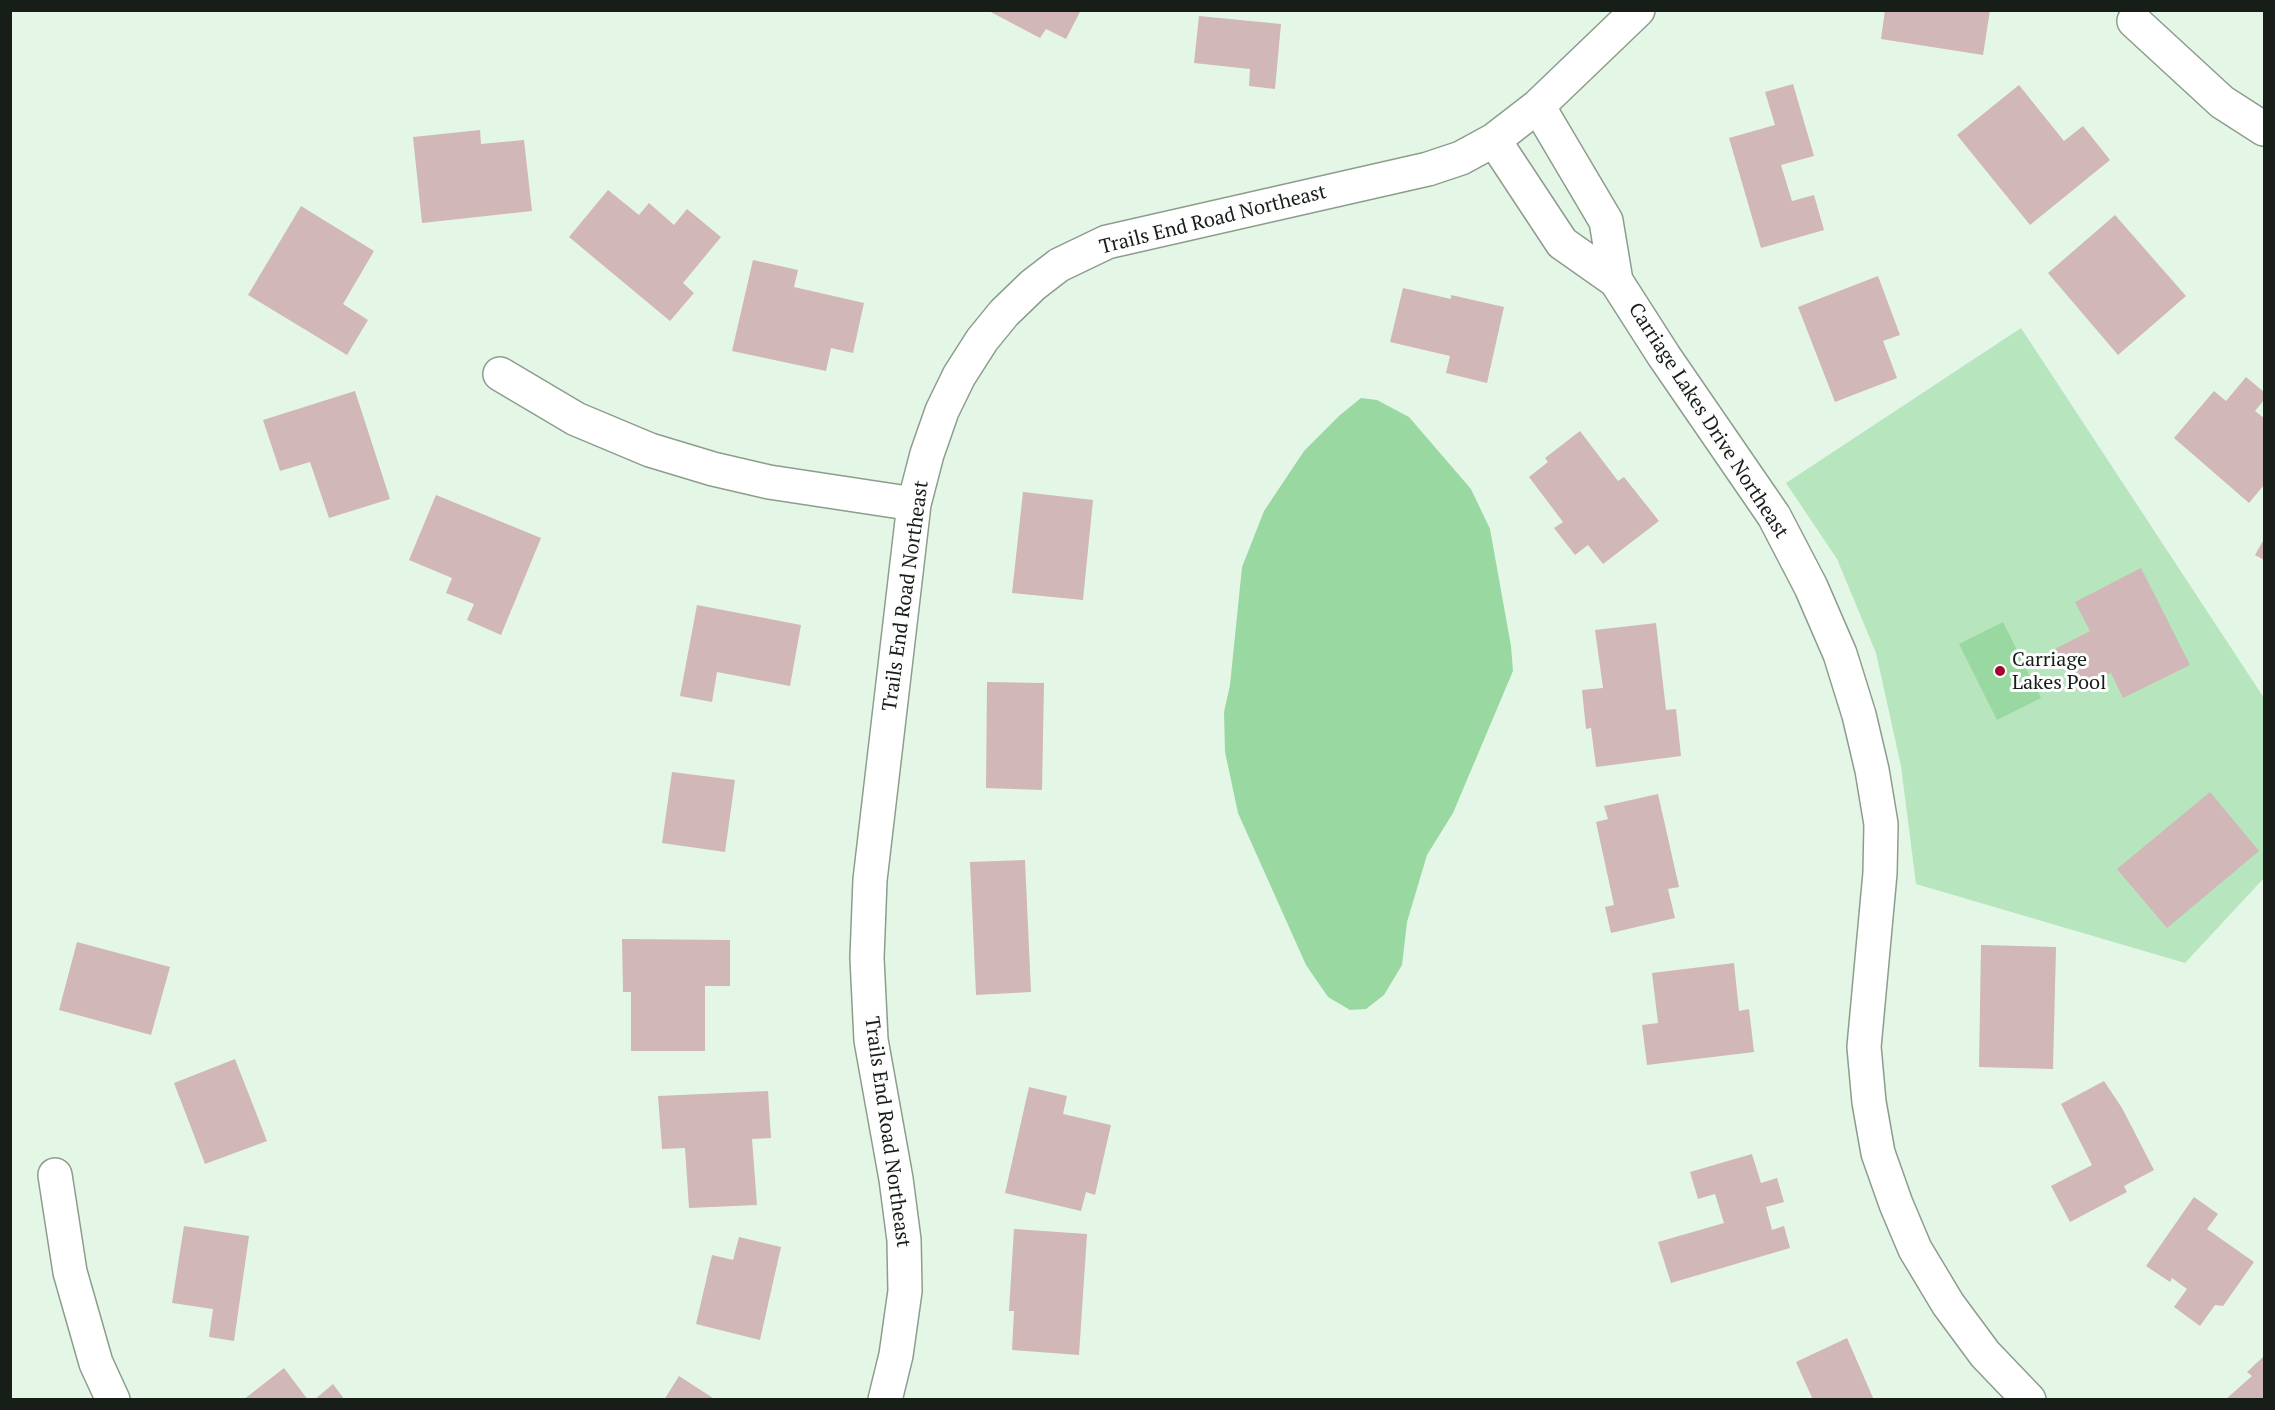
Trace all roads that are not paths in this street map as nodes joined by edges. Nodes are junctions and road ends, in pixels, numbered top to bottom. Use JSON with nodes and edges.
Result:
{"nodes":[{"id":1,"x":1638,"y":10,"type":"edge"},
{"id":2,"x":2134,"y":21,"type":"dead end"},
{"id":3,"x":1538,"y":106,"type":"junction"},
{"id":4,"x":2265,"y":129,"type":"edge"},
{"id":5,"x":1494,"y":140,"type":"junction"},
{"id":6,"x":1617,"y":281,"type":"junction"},
{"id":7,"x":500,"y":374,"type":"dead end"},
{"id":8,"x":914,"y":504,"type":"junction"},
{"id":9,"x":55,"y":1175,"type":"dead end"},
{"id":10,"x":113,"y":1400,"type":"edge"},
{"id":11,"x":885,"y":1400,"type":"edge"},
{"id":12,"x":2029,"y":1400,"type":"edge"}],
"edges":[{"from":1,"to":3,"type":"street","name":"Trails End Road Northeast"},
{"from":2,"to":4,"type":"street"},
{"from":3,"to":5,"type":"street","name":"Trails End Road Northeast"},
{"from":3,"to":6,"type":"street","name":"Carriage Lakes Drive Northeast"},
{"from":5,"to":6,"type":"street","name":"Carriage Lakes Drive Northeast"},
{"from":5,"to":8,"type":"street","name":"Trails End Road Northeast"},
{"from":6,"to":12,"type":"street","name":"Carriage Lakes Drive Northeast"},
{"from":7,"to":8,"type":"street"},
{"from":8,"to":11,"type":"street","name":"Trails End Road Northeast"},
{"from":9,"to":10,"type":"street"}]}
